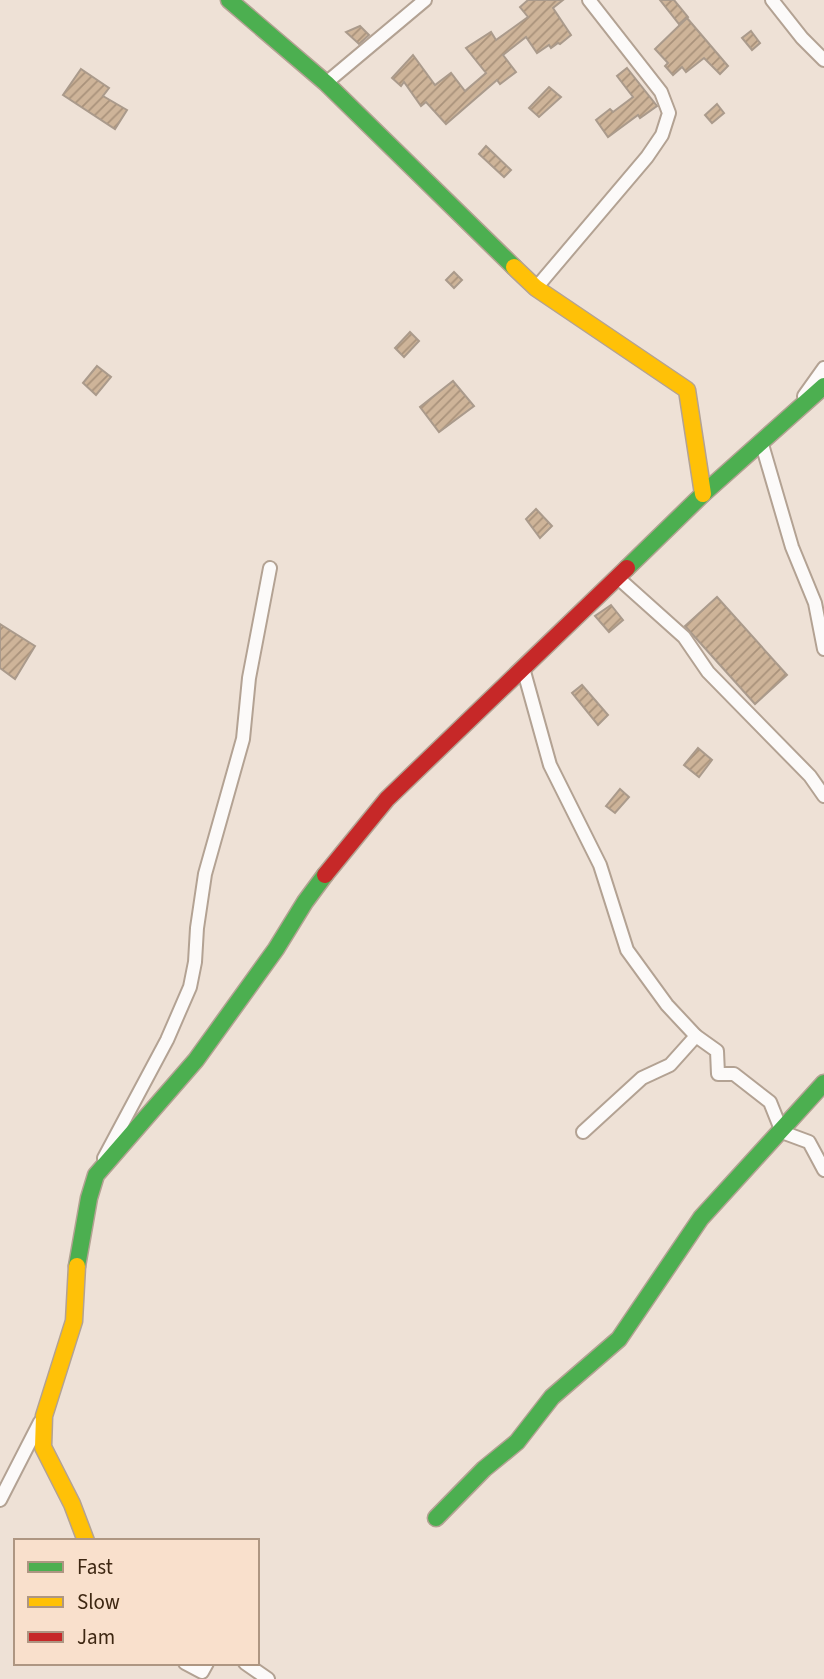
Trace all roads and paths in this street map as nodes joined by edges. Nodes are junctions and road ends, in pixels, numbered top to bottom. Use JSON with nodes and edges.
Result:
{"nodes":[{"id":1,"x":229,"y":0,"type":"edge"},
{"id":2,"x":425,"y":0,"type":"edge"},
{"id":3,"x":589,"y":0,"type":"edge"},
{"id":4,"x":772,"y":0,"type":"edge"},
{"id":5,"x":824,"y":60,"type":"edge"},
{"id":6,"x":326,"y":83,"type":"junction"},
{"id":7,"x":536,"y":288,"type":"junction"},
{"id":8,"x":824,"y":368,"type":"edge"},
{"id":9,"x":824,"y":386,"type":"edge"},
{"id":10,"x":793,"y":413,"type":"junction"},
{"id":11,"x":761,"y":441,"type":"junction"},
{"id":12,"x":703,"y":494,"type":"junction"},
{"id":13,"x":270,"y":568,"type":"dead end"},
{"id":14,"x":617,"y":577,"type":"junction"},
{"id":15,"x":824,"y":649,"type":"edge"},
{"id":16,"x":523,"y":668,"type":"junction"},
{"id":17,"x":824,"y":796,"type":"edge"},
{"id":18,"x":696,"y":1036,"type":"junction"},
{"id":19,"x":824,"y":1083,"type":"edge"},
{"id":20,"x":583,"y":1132,"type":"dead end"},
{"id":21,"x":782,"y":1132,"type":"junction"},
{"id":22,"x":824,"y":1170,"type":"edge"},
{"id":23,"x":96,"y":1175,"type":"junction"},
{"id":24,"x":44,"y":1416,"type":"junction"},
{"id":25,"x":0,"y":1500,"type":"edge"},
{"id":26,"x":436,"y":1518,"type":"dead end"},
{"id":27,"x":85,"y":1539,"type":"edge"},
{"id":28,"x":189,"y":1665,"type":"edge"},
{"id":29,"x":205,"y":1665,"type":"edge"},
{"id":30,"x":248,"y":1665,"type":"edge"},
{"id":31,"x":268,"y":1679,"type":"edge"}],
"edges":[{"from":1,"to":6,"type":"street"},
{"from":2,"to":6,"type":"street"},
{"from":3,"to":7,"type":"street"},
{"from":4,"to":5,"type":"street"},
{"from":6,"to":7,"type":"street"},
{"from":7,"to":12,"type":"street"},
{"from":8,"to":10,"type":"street"},
{"from":9,"to":10,"type":"street"},
{"from":10,"to":11,"type":"street"},
{"from":11,"to":12,"type":"street"},
{"from":11,"to":15,"type":"street"},
{"from":12,"to":14,"type":"street"},
{"from":13,"to":23,"type":"street"},
{"from":14,"to":16,"type":"street"},
{"from":14,"to":17,"type":"street"},
{"from":16,"to":18,"type":"street"},
{"from":16,"to":23,"type":"street"},
{"from":18,"to":20,"type":"street"},
{"from":18,"to":21,"type":"street"},
{"from":19,"to":21,"type":"street"},
{"from":21,"to":22,"type":"street"},
{"from":21,"to":26,"type":"street"},
{"from":23,"to":24,"type":"street"},
{"from":24,"to":25,"type":"street"},
{"from":24,"to":27,"type":"street"},
{"from":28,"to":29,"type":"street"},
{"from":30,"to":31,"type":"street"}]}
